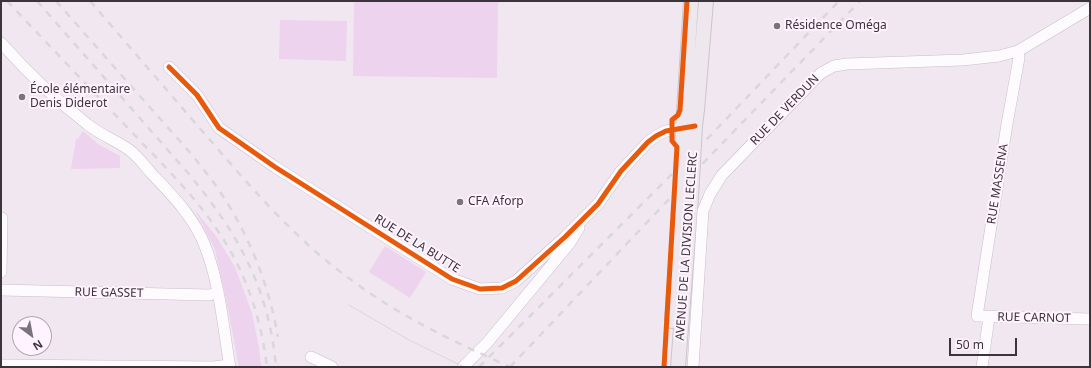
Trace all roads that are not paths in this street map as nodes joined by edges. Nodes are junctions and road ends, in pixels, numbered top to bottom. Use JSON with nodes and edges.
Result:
{"nodes":[{"id":1,"x":691,"y":1,"type":"edge"},
{"id":2,"x":706,"y":1,"type":"edge"},
{"id":3,"x":1090,"y":8,"type":"edge"},
{"id":4,"x":1,"y":43,"type":"edge"},
{"id":5,"x":1018,"y":51,"type":"junction"},
{"id":6,"x":169,"y":67,"type":"dead end"},
{"id":7,"x":689,"y":127,"type":"junction"},
{"id":8,"x":586,"y":216,"type":"junction"},
{"id":9,"x":2,"y":218,"type":"dead end"},
{"id":10,"x":1,"y":272,"type":"edge"},
{"id":11,"x":1,"y":290,"type":"edge"},
{"id":12,"x":218,"y":293,"type":"junction"},
{"id":13,"x":977,"y":316,"type":"joint"},
{"id":14,"x":989,"y":317,"type":"junction"},
{"id":15,"x":1090,"y":319,"type":"edge"},
{"id":16,"x":311,"y":357,"type":"dead end"},
{"id":17,"x":1,"y":365,"type":"edge"},
{"id":18,"x":108,"y":366,"type":"edge"},
{"id":19,"x":230,"y":366,"type":"edge"},
{"id":20,"x":332,"y":367,"type":"edge"},
{"id":21,"x":463,"y":367,"type":"edge"},
{"id":22,"x":669,"y":367,"type":"edge"},
{"id":23,"x":678,"y":367,"type":"edge"},
{"id":24,"x":693,"y":367,"type":"edge"},
{"id":25,"x":982,"y":367,"type":"edge"}],
"edges":[{"from":1,"to":7,"type":"main road"},
{"from":2,"to":7,"type":"main road"},
{"from":3,"to":5,"type":"street","name":"RUE DE VERDUN"},
{"from":4,"to":12,"type":"street"},
{"from":5,"to":13,"type":"street","name":"RUE MASSENA"},
{"from":5,"to":24,"type":"street","name":"RUE DE VERDUN"},
{"from":6,"to":8,"type":"street","name":"RUE DE LA BUTTE"},
{"from":7,"to":8,"type":"street","name":"RUE DE LA BUTTE"},
{"from":7,"to":22,"type":"main road","name":"AVENUE DE LA DIVISION LECLERC","bridge":true},
{"from":7,"to":23,"type":"main road","name":"AVENUE DE LA DIVISION LECLERC","bridge":true},
{"from":8,"to":21,"type":"street"},
{"from":9,"to":10,"type":"street"},
{"from":11,"to":12,"type":"street","name":"RUE GASSET"},
{"from":12,"to":19,"type":"street"},
{"from":13,"to":14,"type":"street","name":"RUE CARNOT"},
{"from":14,"to":15,"type":"street","name":"RUE CARNOT"},
{"from":14,"to":25,"type":"street"},
{"from":16,"to":20,"type":"street"},
{"from":17,"to":18,"type":"street"},
{"from":18,"to":19,"type":"street"}]}
